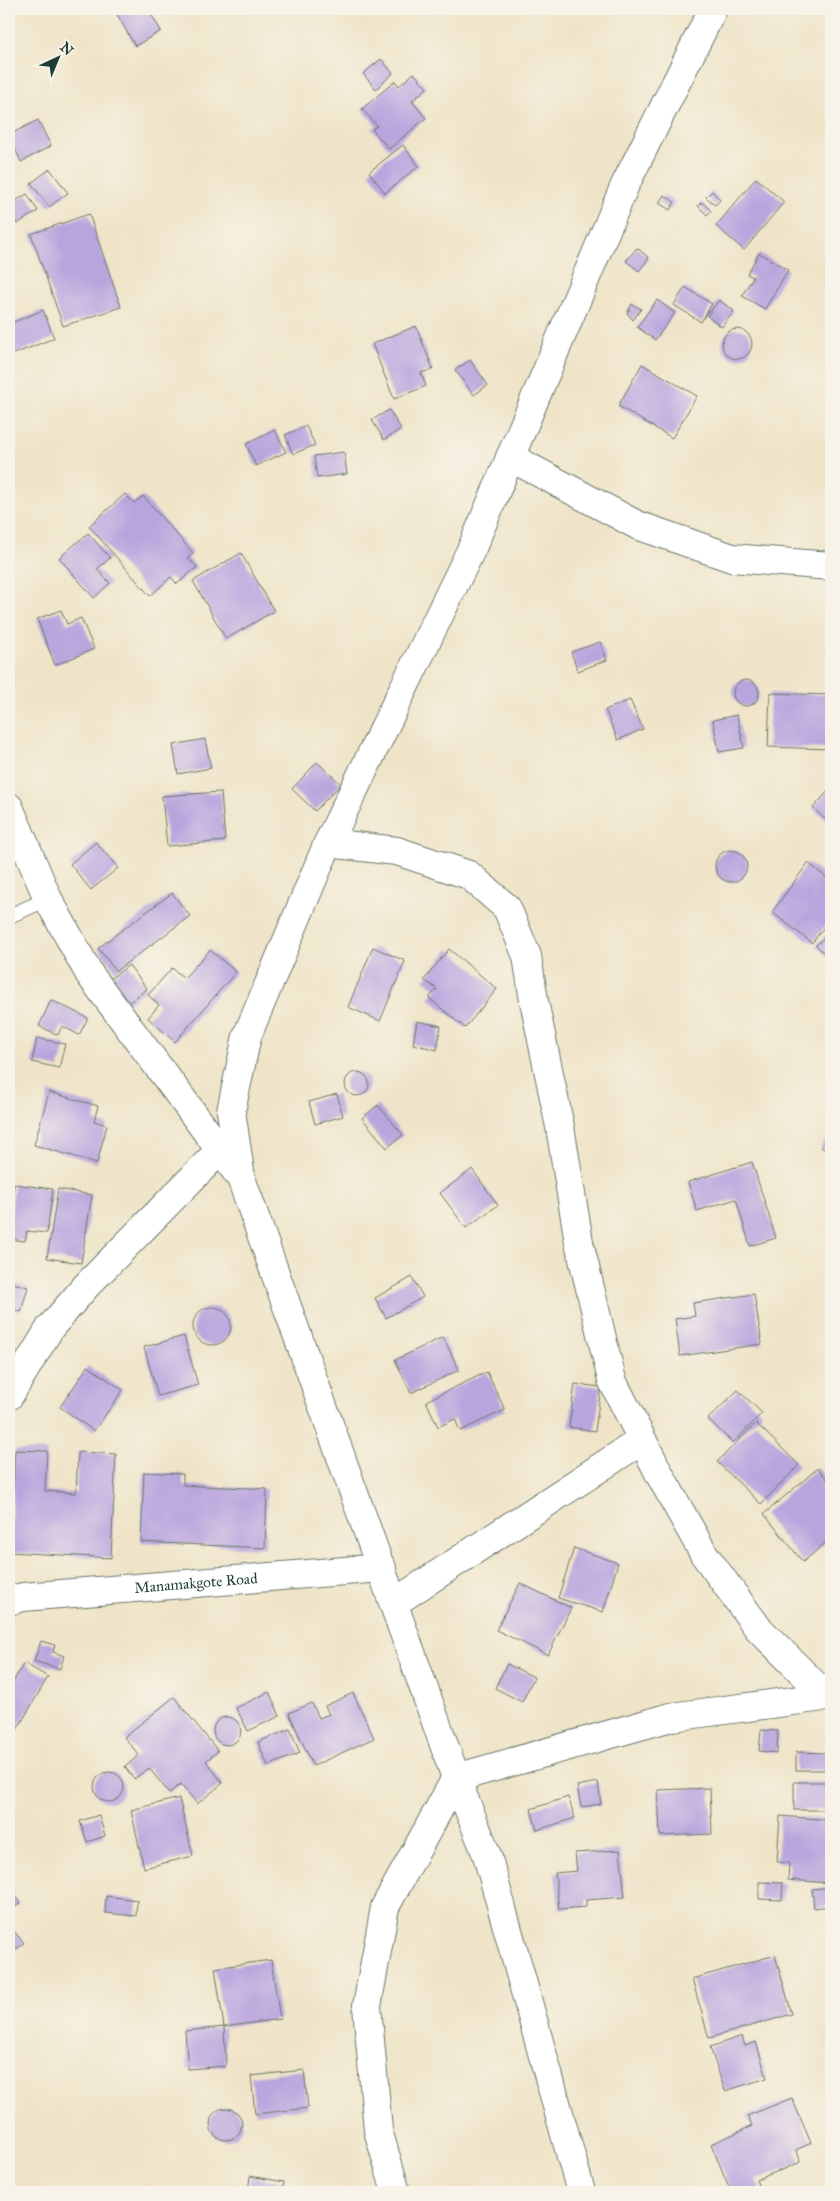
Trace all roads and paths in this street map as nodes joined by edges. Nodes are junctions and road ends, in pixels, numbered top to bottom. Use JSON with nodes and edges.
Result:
{"nodes":[{"id":1,"x":713,"y":9,"type":"edge"},
{"id":2,"x":510,"y":457,"type":"junction"},
{"id":3,"x":829,"y":567,"type":"edge"},
{"id":4,"x":9,"y":807,"type":"edge"},
{"id":5,"x":328,"y":843,"type":"junction"},
{"id":6,"x":48,"y":899,"type":"junction"},
{"id":7,"x":9,"y":916,"type":"edge"},
{"id":8,"x":220,"y":1150,"type":"junction"},
{"id":9,"x":241,"y":1178,"type":"junction"},
{"id":10,"x":9,"y":1396,"type":"edge"},
{"id":11,"x":642,"y":1440,"type":"junction"},
{"id":12,"x":382,"y":1568,"type":"junction"},
{"id":13,"x":9,"y":1601,"type":"edge"},
{"id":14,"x":394,"y":1603,"type":"junction"},
{"id":15,"x":829,"y":1696,"type":"edge"},
{"id":16,"x":456,"y":1778,"type":"junction"},
{"id":17,"x":396,"y":2192,"type":"edge"},
{"id":18,"x":581,"y":2192,"type":"edge"}],
"edges":[{"from":1,"to":2,"type":"street"},
{"from":2,"to":3,"type":"street"},
{"from":2,"to":5,"type":"street"},
{"from":4,"to":6,"type":"street"},
{"from":5,"to":9,"type":"street"},
{"from":5,"to":11,"type":"street"},
{"from":6,"to":7,"type":"lane"},
{"from":6,"to":8,"type":"street"},
{"from":8,"to":9,"type":"street"},
{"from":8,"to":10,"type":"street"},
{"from":9,"to":12,"type":"street"},
{"from":11,"to":14,"type":"street"},
{"from":11,"to":15,"type":"street"},
{"from":12,"to":13,"type":"street","name":"Manamakgote Road"},
{"from":12,"to":14,"type":"street"},
{"from":14,"to":16,"type":"street"},
{"from":15,"to":16,"type":"street"},
{"from":16,"to":17,"type":"street"},
{"from":16,"to":18,"type":"street"}]}
